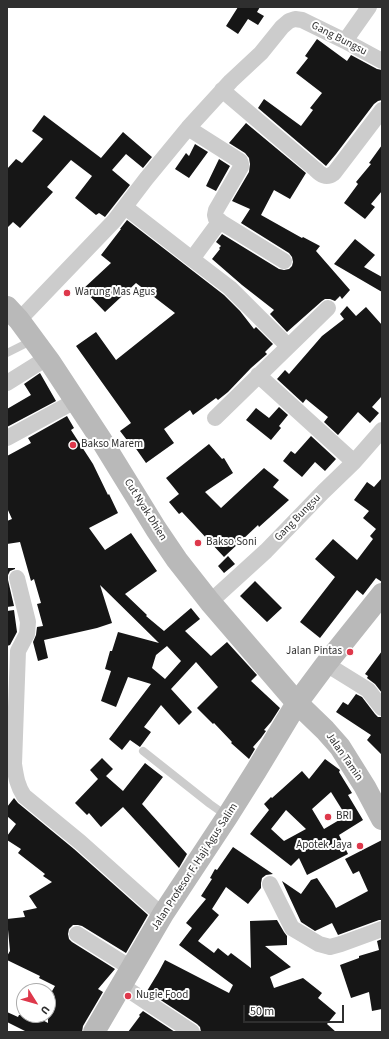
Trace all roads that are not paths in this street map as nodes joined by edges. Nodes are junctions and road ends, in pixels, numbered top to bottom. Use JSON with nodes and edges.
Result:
{"nodes":[{"id":1,"x":369,"y":7,"type":"edge"},
{"id":2,"x":345,"y":41,"type":"junction"},
{"id":3,"x":382,"y":61,"type":"edge"},
{"id":4,"x":222,"y":90,"type":"junction"},
{"id":5,"x":382,"y":110,"type":"edge"},
{"id":6,"x":188,"y":128,"type":"junction"},
{"id":7,"x":125,"y":207,"type":"junction"},
{"id":8,"x":220,"y":221,"type":"junction"},
{"id":9,"x":192,"y":259,"type":"junction"},
{"id":10,"x":284,"y":261,"type":"dead end"},
{"id":11,"x":328,"y":308,"type":"dead end"},
{"id":12,"x":13,"y":314,"type":"edge"},
{"id":13,"x":34,"y":340,"type":"junction"},
{"id":14,"x":288,"y":346,"type":"junction"},
{"id":15,"x":7,"y":353,"type":"edge"},
{"id":16,"x":47,"y":358,"type":"junction"},
{"id":17,"x":258,"y":375,"type":"junction"},
{"id":18,"x":7,"y":383,"type":"edge"},
{"id":19,"x":75,"y":401,"type":"junction"},
{"id":20,"x":215,"y":418,"type":"dead end"},
{"id":21,"x":382,"y":430,"type":"edge"},
{"id":22,"x":7,"y":438,"type":"edge"},
{"id":23,"x":354,"y":462,"type":"junction"},
{"id":24,"x":17,"y":578,"type":"dead end"},
{"id":25,"x":382,"y":594,"type":"edge"},
{"id":26,"x":210,"y":602,"type":"junction"},
{"id":27,"x":326,"y":664,"type":"junction"},
{"id":28,"x":297,"y":702,"type":"junction"},
{"id":29,"x":382,"y":708,"type":"edge"},
{"id":30,"x":143,"y":751,"type":"dead end"},
{"id":31,"x":381,"y":816,"type":"edge"},
{"id":32,"x":227,"y":817,"type":"junction"},
{"id":33,"x":270,"y":884,"type":"dead end"},
{"id":34,"x":163,"y":914,"type":"junction"},
{"id":35,"x":382,"y":929,"type":"edge"},
{"id":36,"x":77,"y":934,"type":"dead end"},
{"id":37,"x":126,"y":977,"type":"junction"},
{"id":38,"x":94,"y":1032,"type":"edge"},
{"id":39,"x":192,"y":1032,"type":"edge"}],
"edges":[{"from":1,"to":2,"type":"street"},
{"from":2,"to":3,"type":"street","name":"Gang Bungsu"},
{"from":2,"to":4,"type":"street","name":"Gang Bungsu"},
{"from":4,"to":5,"type":"street"},
{"from":4,"to":6,"type":"street"},
{"from":6,"to":7,"type":"street"},
{"from":6,"to":8,"type":"street"},
{"from":7,"to":9,"type":"street"},
{"from":7,"to":12,"type":"street"},
{"from":8,"to":9,"type":"street"},
{"from":8,"to":10,"type":"street"},
{"from":9,"to":14,"type":"street"},
{"from":11,"to":14,"type":"street"},
{"from":12,"to":13,"type":"main road","name":"Cut Nyak Dhien"},
{"from":13,"to":15,"type":"lane"},
{"from":13,"to":16,"type":"main road","name":"Cut Nyak Dhien"},
{"from":14,"to":17,"type":"street"},
{"from":16,"to":18,"type":"street"},
{"from":16,"to":19,"type":"main road","name":"Cut Nyak Dhien"},
{"from":17,"to":20,"type":"street"},
{"from":17,"to":23,"type":"street"},
{"from":19,"to":22,"type":"street"},
{"from":19,"to":26,"type":"main road","name":"Cut Nyak Dhien"},
{"from":21,"to":23,"type":"street","name":"Gang Bungsu"},
{"from":23,"to":26,"type":"street","name":"Gang Bungsu"},
{"from":24,"to":34,"type":"street"},
{"from":25,"to":27,"type":"main road","name":"Jalan Profesor F. Haji Agus Salim"},
{"from":26,"to":28,"type":"main road","name":"Cut Nyak Dhien"},
{"from":27,"to":28,"type":"main road","name":"Jalan Profesor F. Haji Agus Salim"},
{"from":27,"to":29,"type":"street"},
{"from":28,"to":31,"type":"main road","name":"Jalan Tamin"},
{"from":28,"to":32,"type":"main road","name":"Jalan Profesor F. Haji Agus Salim"},
{"from":30,"to":32,"type":"lane"},
{"from":32,"to":34,"type":"main road","name":"Jalan Profesor F. Haji Agus Salim"},
{"from":33,"to":35,"type":"street"},
{"from":34,"to":37,"type":"main road","name":"Jalan Profesor F. Haji Agus Salim"},
{"from":36,"to":37,"type":"street"},
{"from":37,"to":38,"type":"main road","name":"Jalan Profesor F. Haji Agus Salim"},
{"from":37,"to":39,"type":"street"}]}
